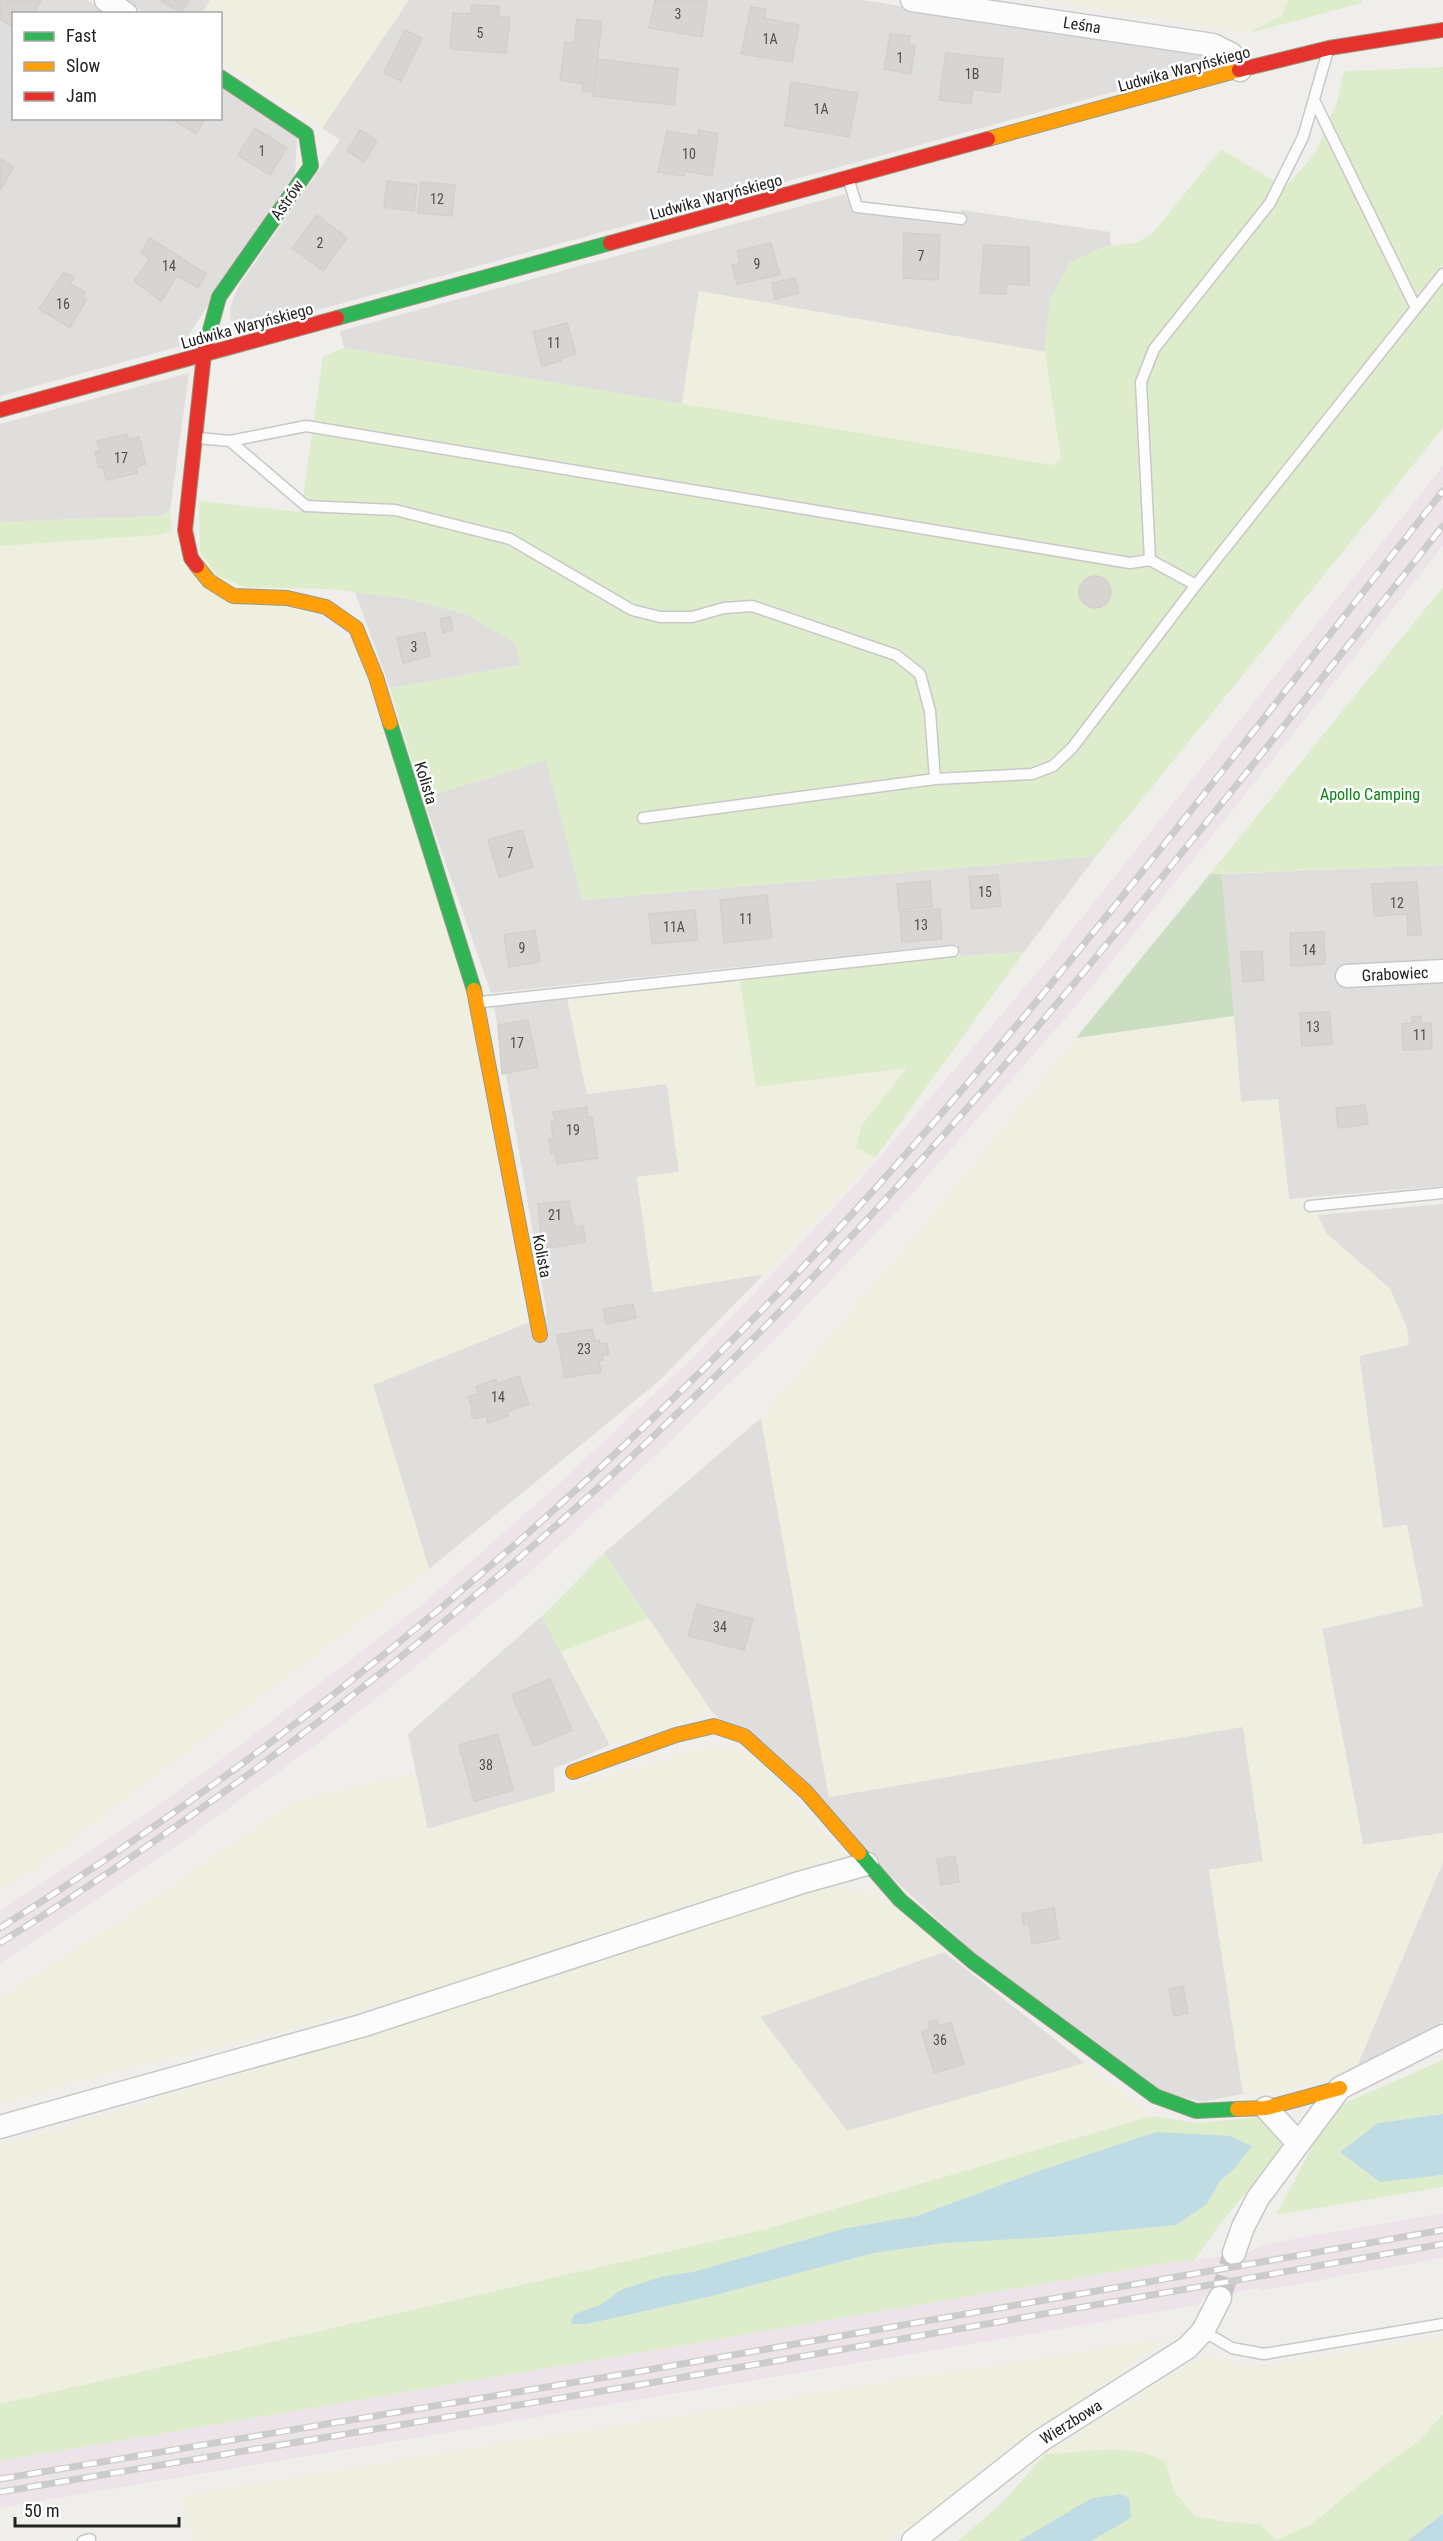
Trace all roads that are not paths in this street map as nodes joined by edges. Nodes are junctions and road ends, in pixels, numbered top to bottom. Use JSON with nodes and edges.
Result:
{"nodes":[{"id":1,"x":106,"y":0,"type":"edge"},
{"id":2,"x":912,"y":0,"type":"edge"},
{"id":3,"x":123,"y":12,"type":"edge"},
{"id":4,"x":1443,"y":30,"type":"edge"},
{"id":5,"x":1329,"y":48,"type":"junction"},
{"id":6,"x":1240,"y":70,"type":"junction"},
{"id":7,"x":222,"y":77,"type":"edge"},
{"id":8,"x":1314,"y":100,"type":"junction"},
{"id":9,"x":848,"y":178,"type":"junction"},
{"id":10,"x":961,"y":219,"type":"dead end"},
{"id":11,"x":1443,"y":274,"type":"edge"},
{"id":12,"x":1416,"y":308,"type":"junction"},
{"id":13,"x":204,"y":354,"type":"junction"},
{"id":14,"x":0,"y":410,"type":"edge"},
{"id":15,"x":195,"y":438,"type":"junction"},
{"id":16,"x":230,"y":441,"type":"junction"},
{"id":17,"x":1150,"y":560,"type":"junction"},
{"id":18,"x":1196,"y":585,"type":"junction"},
{"id":19,"x":935,"y":779,"type":"junction"},
{"id":20,"x":643,"y":818,"type":"dead end"},
{"id":21,"x":953,"y":951,"type":"dead end"},
{"id":22,"x":1443,"y":971,"type":"edge"},
{"id":23,"x":1347,"y":976,"type":"dead end"},
{"id":24,"x":478,"y":1002,"type":"junction"},
{"id":25,"x":1443,"y":1193,"type":"edge"},
{"id":26,"x":1310,"y":1206,"type":"dead end"},
{"id":27,"x":540,"y":1335,"type":"dead end"},
{"id":28,"x":573,"y":1772,"type":"dead end"},
{"id":29,"x":867,"y":1864,"type":"junction"},
{"id":30,"x":1443,"y":2036,"type":"edge"},
{"id":31,"x":1340,"y":2088,"type":"junction"},
{"id":32,"x":1266,"y":2108,"type":"junction"},
{"id":33,"x":0,"y":2127,"type":"edge"},
{"id":34,"x":1298,"y":2143,"type":"junction"},
{"id":35,"x":1234,"y":2253,"type":"tunnel mouth"},
{"id":36,"x":1220,"y":2298,"type":"tunnel mouth"},
{"id":37,"x":1443,"y":2324,"type":"edge"},
{"id":38,"x":1203,"y":2331,"type":"junction"},
{"id":39,"x":912,"y":2541,"type":"edge"}],
"edges":[{"from":1,"to":3,"type":"street"},
{"from":2,"to":6,"type":"street","name":"Leśna"},
{"from":4,"to":5,"type":"street","name":"Ludwika Waryńskiego"},
{"from":5,"to":6,"type":"street","name":"Ludwika Waryńskiego"},
{"from":5,"to":8,"type":"lane"},
{"from":6,"to":9,"type":"street","name":"Ludwika Waryńskiego"},
{"from":7,"to":13,"type":"street","name":"Astrów"},
{"from":8,"to":12,"type":"lane"},
{"from":8,"to":17,"type":"lane"},
{"from":9,"to":10,"type":"lane"},
{"from":9,"to":13,"type":"street","name":"Ludwika Waryńskiego"},
{"from":11,"to":12,"type":"lane"},
{"from":12,"to":18,"type":"lane"},
{"from":13,"to":14,"type":"street","name":"Ludwika Waryńskiego"},
{"from":13,"to":15,"type":"street","name":"Kolista"},
{"from":15,"to":16,"type":"lane"},
{"from":15,"to":24,"type":"street","name":"Kolista"},
{"from":16,"to":17,"type":"lane"},
{"from":16,"to":19,"type":"lane"},
{"from":17,"to":18,"type":"lane"},
{"from":18,"to":19,"type":"lane"},
{"from":19,"to":20,"type":"lane"},
{"from":21,"to":24,"type":"lane"},
{"from":22,"to":23,"type":"street","name":"Grabowiec"},
{"from":24,"to":27,"type":"street","name":"Kolista"},
{"from":25,"to":26,"type":"lane"},
{"from":28,"to":29,"type":"street"},
{"from":29,"to":32,"type":"street"},
{"from":29,"to":33,"type":"street"},
{"from":30,"to":31,"type":"street"},
{"from":31,"to":32,"type":"street"},
{"from":31,"to":34,"type":"street"},
{"from":32,"to":34,"type":"street"},
{"from":34,"to":35,"type":"street"},
{"from":36,"to":38,"type":"street","name":"Wierzbowa"},
{"from":37,"to":38,"type":"lane"},
{"from":38,"to":39,"type":"street","name":"Wierzbowa"}]}
